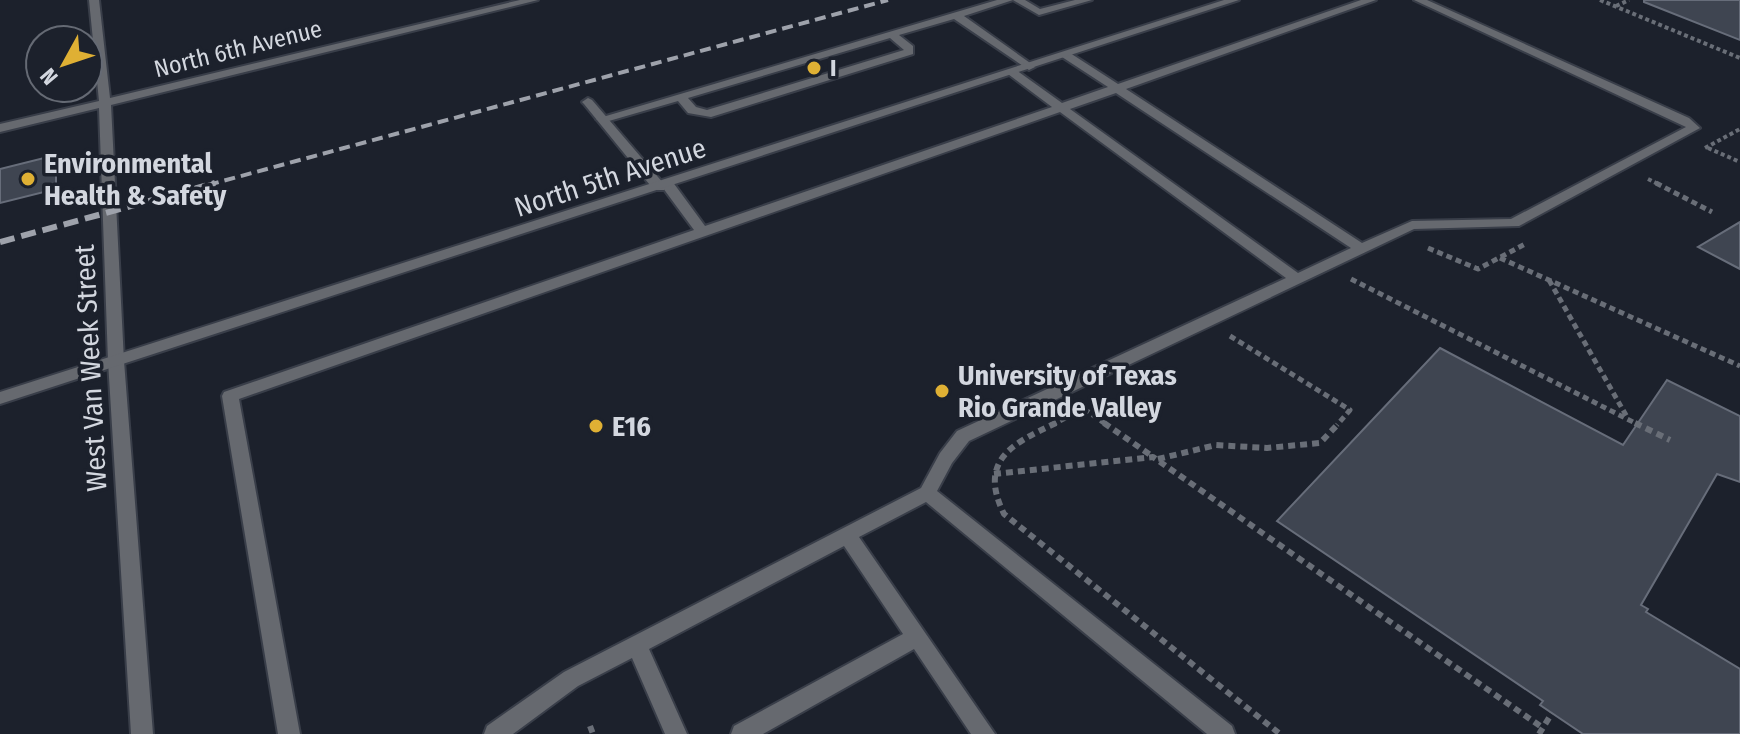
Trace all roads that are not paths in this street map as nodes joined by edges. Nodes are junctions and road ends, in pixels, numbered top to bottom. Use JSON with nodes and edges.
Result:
{"nodes":[{"id":1,"x":94,"y":0,"type":"edge"},
{"id":2,"x":533,"y":0,"type":"edge"},
{"id":3,"x":1008,"y":0,"type":"edge"},
{"id":4,"x":1018,"y":0,"type":"edge"},
{"id":5,"x":1087,"y":0,"type":"edge"},
{"id":6,"x":1234,"y":0,"type":"edge"},
{"id":7,"x":1371,"y":0,"type":"edge"},
{"id":8,"x":1419,"y":0,"type":"edge"},
{"id":9,"x":516,"y":2,"type":"edge"},
{"id":10,"x":955,"y":15,"type":"junction"},
{"id":11,"x":891,"y":34,"type":"junction"},
{"id":12,"x":1066,"y":55,"type":"junction"},
{"id":13,"x":1029,"y":67,"type":"junction"},
{"id":14,"x":1012,"y":72,"type":"junction"},
{"id":15,"x":1117,"y":88,"type":"junction"},
{"id":16,"x":680,"y":96,"type":"junction"},
{"id":17,"x":588,"y":102,"type":"dead end"},
{"id":18,"x":105,"y":104,"type":"junction"},
{"id":19,"x":1060,"y":107,"type":"junction"},
{"id":20,"x":602,"y":119,"type":"junction"},
{"id":21,"x":0,"y":128,"type":"edge"},
{"id":22,"x":663,"y":186,"type":"junction"},
{"id":23,"x":702,"y":232,"type":"junction"},
{"id":24,"x":1362,"y":249,"type":"junction"},
{"id":25,"x":1297,"y":279,"type":"junction"},
{"id":26,"x":116,"y":361,"type":"junction"},
{"id":27,"x":0,"y":398,"type":"edge"},
{"id":28,"x":927,"y":493,"type":"junction"},
{"id":29,"x":847,"y":535,"type":"junction"},
{"id":30,"x":917,"y":637,"type":"junction"},
{"id":31,"x":636,"y":644,"type":"junction"},
{"id":32,"x":974,"y":731,"type":"edge"},
{"id":33,"x":142,"y":734,"type":"edge"},
{"id":34,"x":289,"y":734,"type":"edge"},
{"id":35,"x":495,"y":734,"type":"edge"},
{"id":36,"x":676,"y":734,"type":"edge"},
{"id":37,"x":742,"y":734,"type":"edge"},
{"id":38,"x":1224,"y":734,"type":"edge"}],
"edges":[{"from":1,"to":18,"type":"street","name":"West Van Week Street"},
{"from":2,"to":9,"type":"street","name":"North 6th Avenue"},
{"from":3,"to":10,"type":"street"},
{"from":4,"to":5,"type":"street"},
{"from":6,"to":12,"type":"street","name":"North 5th Avenue"},
{"from":7,"to":15,"type":"street"},
{"from":8,"to":24,"type":"street"},
{"from":9,"to":18,"type":"street","name":"North 6th Avenue"},
{"from":10,"to":11,"type":"street"},
{"from":10,"to":13,"type":"street"},
{"from":11,"to":16,"type":"street"},
{"from":11,"to":16,"type":"street"},
{"from":12,"to":13,"type":"street","name":"North 5th Avenue"},
{"from":12,"to":15,"type":"street"},
{"from":13,"to":14,"type":"street","name":"North 5th Avenue"},
{"from":14,"to":19,"type":"street"},
{"from":14,"to":22,"type":"street","name":"North 5th Avenue"},
{"from":15,"to":19,"type":"street"},
{"from":15,"to":24,"type":"street"},
{"from":16,"to":20,"type":"street"},
{"from":17,"to":20,"type":"street"},
{"from":18,"to":21,"type":"street","name":"North 6th Avenue"},
{"from":18,"to":26,"type":"street","name":"West Van Week Street"},
{"from":19,"to":23,"type":"street"},
{"from":19,"to":25,"type":"street"},
{"from":20,"to":22,"type":"street"},
{"from":22,"to":23,"type":"street"},
{"from":22,"to":26,"type":"street","name":"North 5th Avenue"},
{"from":23,"to":34,"type":"street"},
{"from":24,"to":25,"type":"street"},
{"from":25,"to":28,"type":"street"},
{"from":26,"to":27,"type":"street","name":"North 5th Avenue"},
{"from":26,"to":33,"type":"street","name":"West Van Week Street"},
{"from":28,"to":29,"type":"street"},
{"from":28,"to":38,"type":"street"},
{"from":29,"to":30,"type":"street"},
{"from":29,"to":31,"type":"street"},
{"from":30,"to":32,"type":"street"},
{"from":30,"to":37,"type":"street"},
{"from":31,"to":35,"type":"street"},
{"from":31,"to":36,"type":"street"}]}
